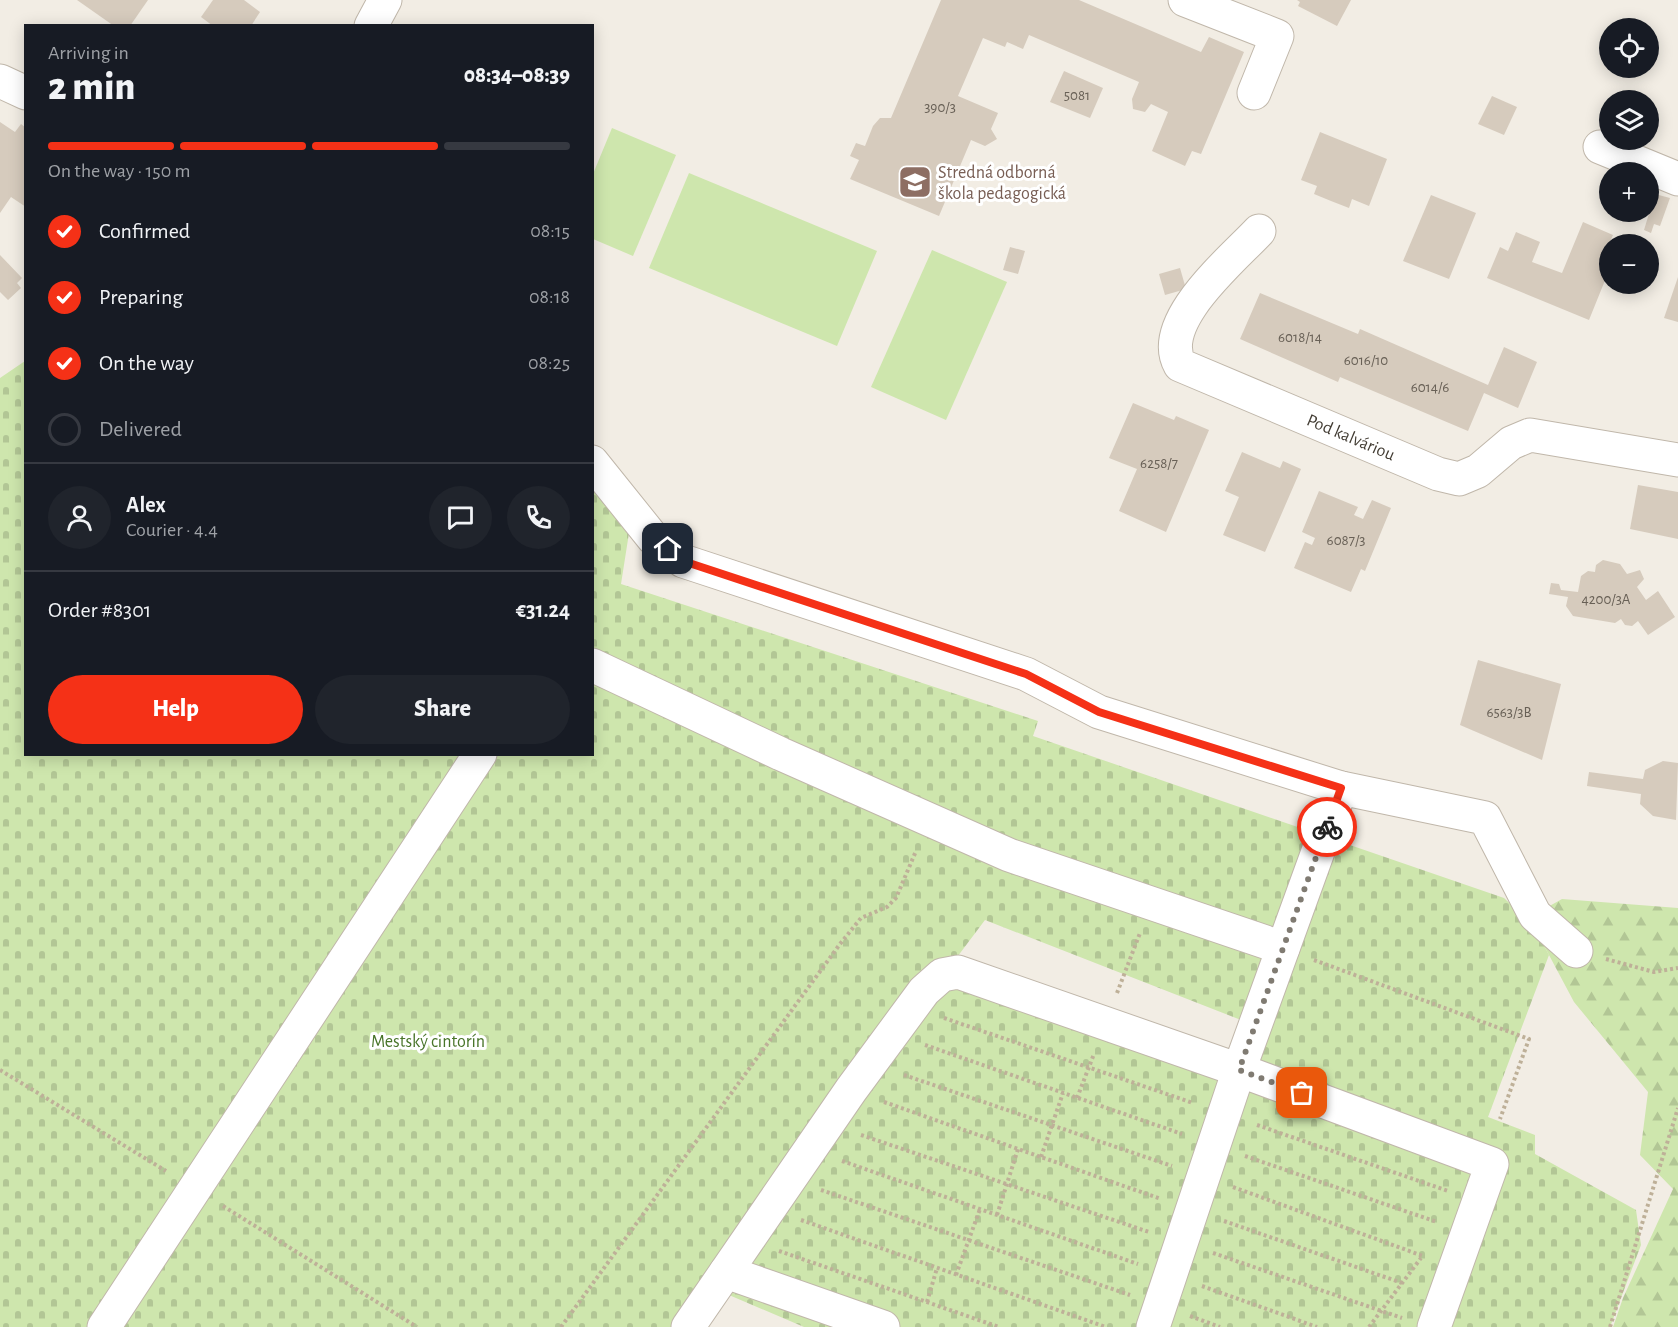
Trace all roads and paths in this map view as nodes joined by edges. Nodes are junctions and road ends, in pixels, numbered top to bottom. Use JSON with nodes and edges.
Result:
{"nodes":[{"id":1,"x":385,"y":0,"type":"edge"},
{"id":2,"x":1185,"y":0,"type":"edge"},
{"id":3,"x":372,"y":24,"type":"edge"},
{"id":4,"x":0,"y":81,"type":"edge"},
{"id":5,"x":24,"y":92,"type":"edge"},
{"id":6,"x":1254,"y":93,"type":"dead end"},
{"id":7,"x":1607,"y":150,"type":"edge"},
{"id":8,"x":1678,"y":179,"type":"edge"},
{"id":9,"x":1260,"y":231,"type":"dead end"},
{"id":10,"x":1678,"y":460,"type":"edge"},
{"id":11,"x":594,"y":464,"type":"edge"},
{"id":12,"x":594,"y":666,"type":"edge"},
{"id":13,"x":479,"y":756,"type":"edge"},
{"id":14,"x":1341,"y":788,"type":"junction"},
{"id":15,"x":929,"y":820,"type":"junction"},
{"id":16,"x":1283,"y":948,"type":"junction"},
{"id":17,"x":1576,"y":951,"type":"joint"},
{"id":18,"x":1678,"y":968,"type":"edge"},
{"id":19,"x":912,"y":1007,"type":"junction"},
{"id":20,"x":894,"y":1034,"type":"junction"},
{"id":21,"x":872,"y":1065,"type":"junction"},
{"id":22,"x":1239,"y":1070,"type":"junction"},
{"id":23,"x":851,"y":1090,"type":"junction"},
{"id":24,"x":1063,"y":1093,"type":"junction"},
{"id":25,"x":1678,"y":1108,"type":"edge"},
{"id":26,"x":1224,"y":1113,"type":"junction"},
{"id":27,"x":1500,"y":1119,"type":"dead end"},
{"id":28,"x":829,"y":1124,"type":"junction"},
{"id":29,"x":1052,"y":1125,"type":"junction"},
{"id":30,"x":1214,"y":1145,"type":"junction"},
{"id":31,"x":1018,"y":1149,"type":"junction"},
{"id":32,"x":810,"y":1150,"type":"junction"},
{"id":33,"x":1041,"y":1157,"type":"junction"},
{"id":34,"x":1203,"y":1176,"type":"junction"},
{"id":35,"x":789,"y":1179,"type":"junction"},
{"id":36,"x":1008,"y":1184,"type":"junction"},
{"id":37,"x":1456,"y":1194,"type":"dead end"},
{"id":38,"x":768,"y":1209,"type":"junction"},
{"id":39,"x":980,"y":1209,"type":"junction"},
{"id":40,"x":1191,"y":1209,"type":"junction"},
{"id":41,"x":997,"y":1215,"type":"junction"},
{"id":42,"x":1446,"y":1225,"type":"dead end"},
{"id":43,"x":746,"y":1240,"type":"junction"},
{"id":44,"x":968,"y":1240,"type":"junction"},
{"id":45,"x":1182,"y":1242,"type":"junction"},
{"id":46,"x":1423,"y":1256,"type":"dead end"},
{"id":47,"x":937,"y":1268,"type":"junction"},
{"id":48,"x":726,"y":1272,"type":"junction"},
{"id":49,"x":956,"y":1275,"type":"junction"},
{"id":50,"x":1402,"y":1283,"type":"dead end"},
{"id":51,"x":927,"y":1302,"type":"junction"},
{"id":52,"x":1161,"y":1302,"type":"edge"},
{"id":53,"x":1419,"y":1323,"type":"edge"},
{"id":54,"x":104,"y":1327,"type":"edge"},
{"id":55,"x":561,"y":1327,"type":"edge"},
{"id":56,"x":688,"y":1327,"type":"edge"},
{"id":57,"x":883,"y":1327,"type":"edge"},
{"id":58,"x":999,"y":1327,"type":"edge"},
{"id":59,"x":1106,"y":1327,"type":"edge"},
{"id":60,"x":1220,"y":1327,"type":"edge"},
{"id":61,"x":1317,"y":1327,"type":"edge"},
{"id":62,"x":1610,"y":1327,"type":"edge"}],
"edges":[{"from":1,"to":3,"type":"street"},
{"from":2,"to":6,"type":"street"},
{"from":4,"to":5,"type":"street"},
{"from":7,"to":8,"type":"street"},
{"from":9,"to":10,"type":"street","name":"Pod kalváriou"},
{"from":11,"to":14,"type":"street"},
{"from":12,"to":15,"type":"street"},
{"from":13,"to":54,"type":"street"},
{"from":14,"to":16,"type":"street"},
{"from":14,"to":17,"type":"street"},
{"from":15,"to":16,"type":"street"},
{"from":15,"to":55,"type":"path"},
{"from":16,"to":22,"type":"street"},
{"from":16,"to":27,"type":"path"},
{"from":17,"to":18,"type":"path"},
{"from":19,"to":20,"type":"street"},
{"from":19,"to":22,"type":"street"},
{"from":19,"to":26,"type":"path"},
{"from":20,"to":21,"type":"street"},
{"from":20,"to":24,"type":"path"},
{"from":21,"to":23,"type":"street"},
{"from":21,"to":29,"type":"path"},
{"from":22,"to":26,"type":"street"},
{"from":22,"to":53,"type":"street"},
{"from":23,"to":28,"type":"street"},
{"from":23,"to":31,"type":"path"},
{"from":24,"to":29,"type":"path"},
{"from":24,"to":30,"type":"path"},
{"from":25,"to":62,"type":"path"},
{"from":26,"to":30,"type":"street"},
{"from":26,"to":37,"type":"path"},
{"from":28,"to":32,"type":"street"},
{"from":28,"to":36,"type":"path"},
{"from":29,"to":33,"type":"path"},
{"from":29,"to":34,"type":"path"},
{"from":30,"to":34,"type":"street"},
{"from":30,"to":42,"type":"path"},
{"from":31,"to":33,"type":"path"},
{"from":31,"to":36,"type":"path"},
{"from":32,"to":35,"type":"street"},
{"from":32,"to":39,"type":"path"},
{"from":33,"to":40,"type":"path"},
{"from":34,"to":40,"type":"street"},
{"from":34,"to":46,"type":"path"},
{"from":35,"to":38,"type":"street"},
{"from":35,"to":44,"type":"path"},
{"from":36,"to":41,"type":"path"},
{"from":36,"to":45,"type":"path"},
{"from":38,"to":43,"type":"street"},
{"from":38,"to":47,"type":"path"},
{"from":39,"to":41,"type":"path"},
{"from":39,"to":44,"type":"path"},
{"from":40,"to":45,"type":"street"},
{"from":40,"to":50,"type":"path"},
{"from":41,"to":52,"type":"path"},
{"from":43,"to":48,"type":"street"},
{"from":43,"to":51,"type":"path"},
{"from":44,"to":49,"type":"path"},
{"from":44,"to":52,"type":"path"},
{"from":45,"to":52,"type":"street"},
{"from":45,"to":53,"type":"path"},
{"from":47,"to":49,"type":"path"},
{"from":47,"to":51,"type":"path"},
{"from":48,"to":56,"type":"street"},
{"from":48,"to":57,"type":"street"},
{"from":49,"to":59,"type":"path"},
{"from":51,"to":58,"type":"path"},
{"from":52,"to":60,"type":"path"},
{"from":52,"to":61,"type":"path"}]}
